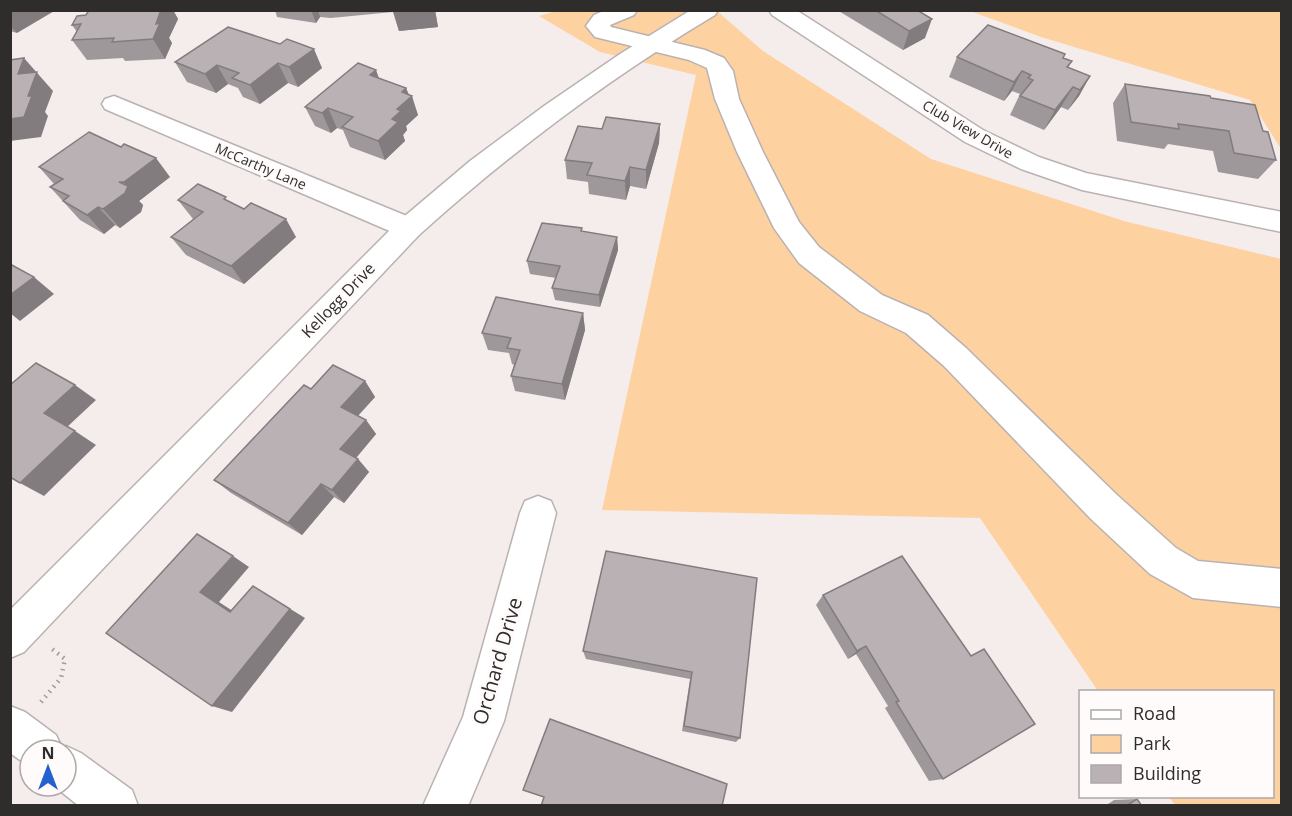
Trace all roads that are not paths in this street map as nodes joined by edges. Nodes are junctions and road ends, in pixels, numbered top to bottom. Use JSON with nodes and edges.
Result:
{"nodes":[{"id":1,"x":626,"y":10,"type":"edge"},
{"id":2,"x":707,"y":10,"type":"edge"},
{"id":3,"x":780,"y":10,"type":"edge"},
{"id":4,"x":652,"y":43,"type":"junction"},
{"id":5,"x":114,"y":104,"type":"dead end"},
{"id":6,"x":1281,"y":222,"type":"edge"},
{"id":7,"x":409,"y":228,"type":"junction"},
{"id":8,"x":538,"y":513,"type":"dead end"},
{"id":9,"x":1281,"y":588,"type":"edge"},
{"id":10,"x":16,"y":632,"type":"edge"},
{"id":11,"x":78,"y":777,"type":"edge"},
{"id":12,"x":116,"y":806,"type":"edge"},
{"id":13,"x":445,"y":806,"type":"edge"}],
"edges":[{"from":1,"to":4,"type":"street"},
{"from":2,"to":4,"type":"street","name":"Kellogg Drive"},
{"from":3,"to":6,"type":"street","name":"Club View Drive"},
{"from":4,"to":7,"type":"street","name":"Kellogg Drive"},
{"from":4,"to":9,"type":"street"},
{"from":5,"to":7,"type":"street","name":"McCarthy Lane"},
{"from":7,"to":10,"type":"street","name":"Kellogg Drive"},
{"from":8,"to":13,"type":"street","name":"Orchard Drive"},
{"from":11,"to":12,"type":"street"}]}
